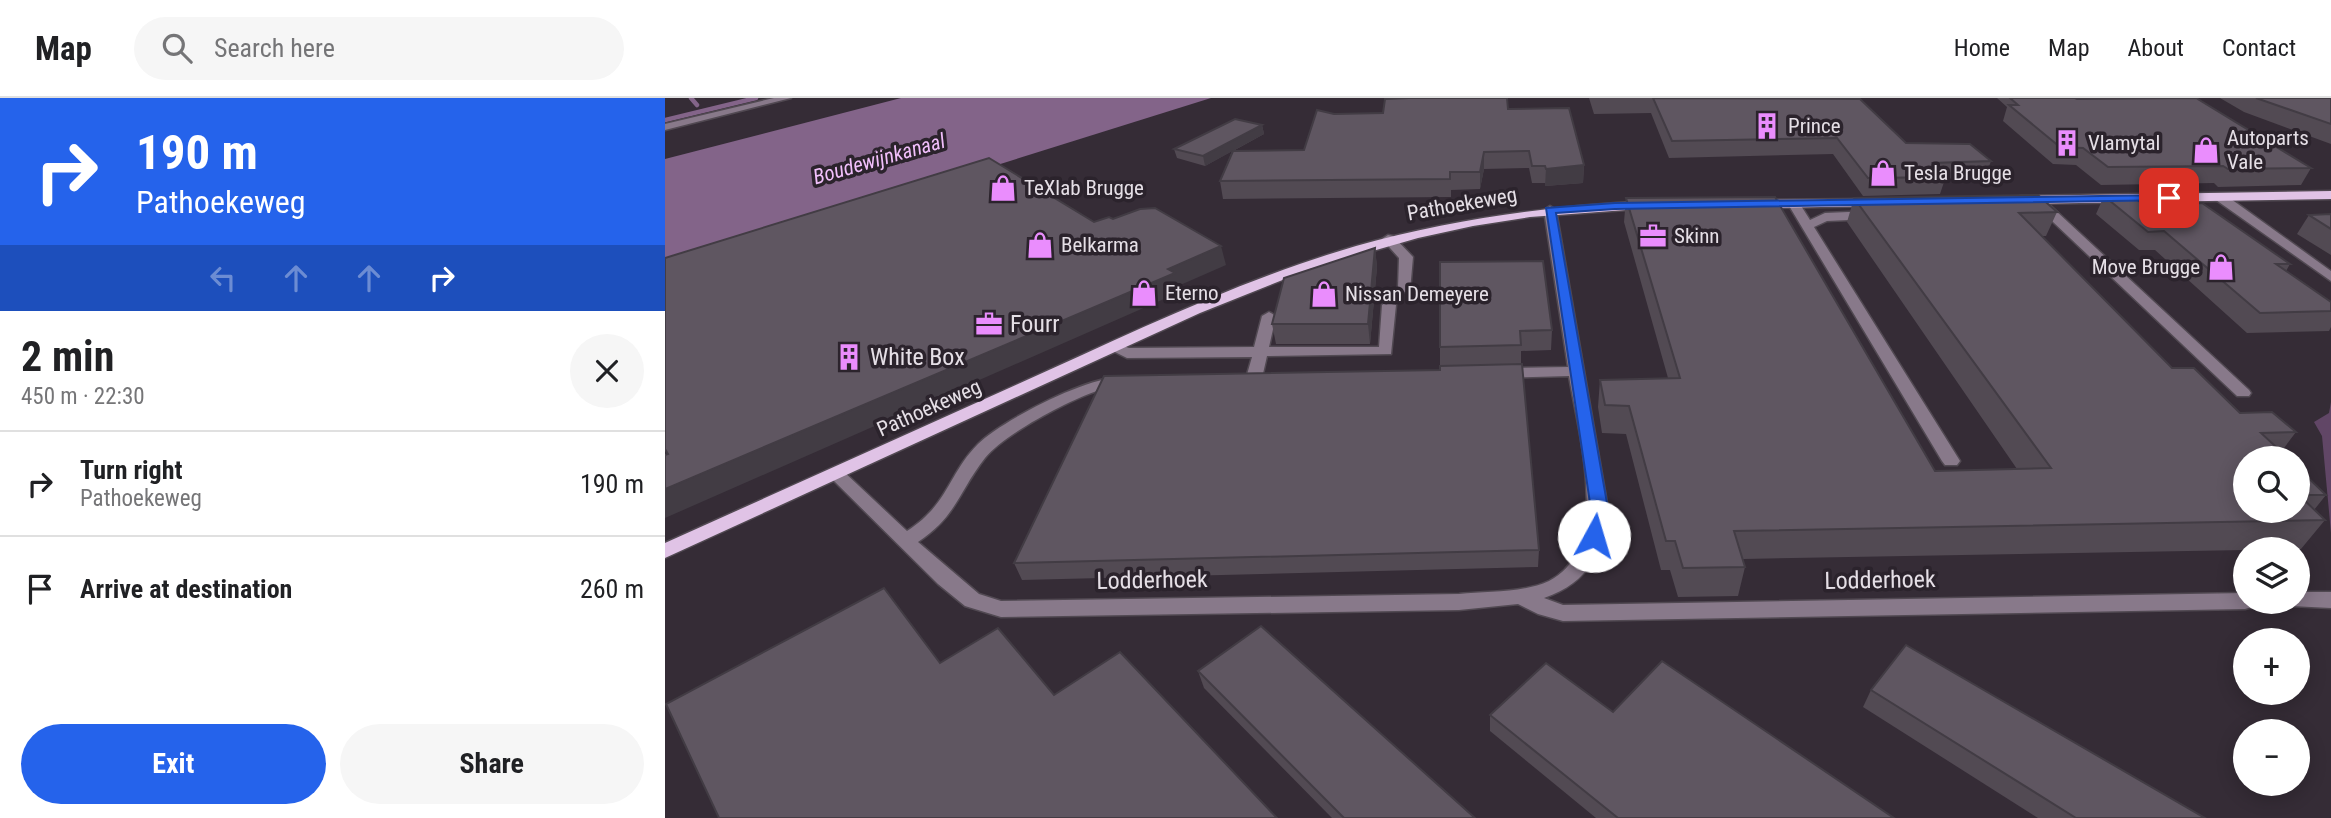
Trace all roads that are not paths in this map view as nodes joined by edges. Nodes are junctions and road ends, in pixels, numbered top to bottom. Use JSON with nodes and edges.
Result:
{"nodes":[{"id":1,"x":786,"y":98,"type":"edge"},
{"id":2,"x":665,"y":127,"type":"edge"},
{"id":3,"x":2331,"y":195,"type":"edge"},
{"id":4,"x":2220,"y":197,"type":"junction"},
{"id":5,"x":2037,"y":200,"type":"junction"},
{"id":6,"x":2000,"y":201,"type":"edge"},
{"id":7,"x":1739,"y":204,"type":"edge"},
{"id":8,"x":1794,"y":204,"type":"junction"},
{"id":9,"x":1670,"y":205,"type":"edge"},
{"id":10,"x":1888,"y":209,"type":"joint"},
{"id":11,"x":1550,"y":211,"type":"junction"},
{"id":12,"x":2050,"y":212,"type":"junction"},
{"id":13,"x":2010,"y":213,"type":"edge"},
{"id":14,"x":1808,"y":225,"type":"junction"},
{"id":15,"x":1388,"y":239,"type":"junction"},
{"id":16,"x":2331,"y":277,"type":"edge"},
{"id":17,"x":1405,"y":288,"type":"dead end"},
{"id":18,"x":1389,"y":305,"type":"dead end"},
{"id":19,"x":1269,"y":316,"type":"dead end"},
{"id":20,"x":1113,"y":348,"type":"junction"},
{"id":21,"x":1261,"y":352,"type":"junction"},
{"id":22,"x":1577,"y":371,"type":"junction"},
{"id":23,"x":1483,"y":373,"type":"edge"},
{"id":24,"x":1254,"y":378,"type":"edge"},
{"id":25,"x":1138,"y":381,"type":"edge"},
{"id":26,"x":2243,"y":393,"type":"dead end"},
{"id":27,"x":1951,"y":461,"type":"dead end"},
{"id":28,"x":836,"y":474,"type":"junction"},
{"id":29,"x":904,"y":541,"type":"junction"},
{"id":30,"x":665,"y":551,"type":"edge"},
{"id":31,"x":1519,"y":595,"type":"junction"},
{"id":32,"x":2310,"y":600,"type":"edge"},
{"id":33,"x":2331,"y":600,"type":"edge"},
{"id":34,"x":2233,"y":601,"type":"edge"}],
"edges":[{"from":1,"to":2,"type":"street"},
{"from":3,"to":4,"type":"main road"},
{"from":4,"to":5,"type":"main road"},
{"from":4,"to":16,"type":"street"},
{"from":5,"to":6,"type":"main road"},
{"from":5,"to":12,"type":"street"},
{"from":7,"to":8,"type":"main road"},
{"from":8,"to":10,"type":"main road"},
{"from":8,"to":14,"type":"street"},
{"from":9,"to":11,"type":"main road","name":"Pathoekeweg"},
{"from":10,"to":14,"type":"street"},
{"from":11,"to":15,"type":"main road","name":"Pathoekeweg"},
{"from":11,"to":22,"type":"street","name":"Lodderhoek"},
{"from":12,"to":13,"type":"street"},
{"from":12,"to":26,"type":"street"},
{"from":14,"to":27,"type":"street"},
{"from":15,"to":17,"type":"street"},
{"from":15,"to":20,"type":"main road","name":"Pathoekeweg"},
{"from":18,"to":21,"type":"street"},
{"from":19,"to":21,"type":"street"},
{"from":20,"to":21,"type":"street"},
{"from":20,"to":28,"type":"main road","name":"Pathoekeweg"},
{"from":21,"to":24,"type":"street"},
{"from":22,"to":23,"type":"street"},
{"from":22,"to":31,"type":"street","name":"Lodderhoek"},
{"from":25,"to":29,"type":"street"},
{"from":28,"to":29,"type":"street","name":"Lodderhoek"},
{"from":28,"to":30,"type":"main road","name":"Pathoekeweg"},
{"from":29,"to":31,"type":"street","name":"Lodderhoek"},
{"from":31,"to":34,"type":"street","name":"Lodderhoek"},
{"from":32,"to":33,"type":"street"}]}
